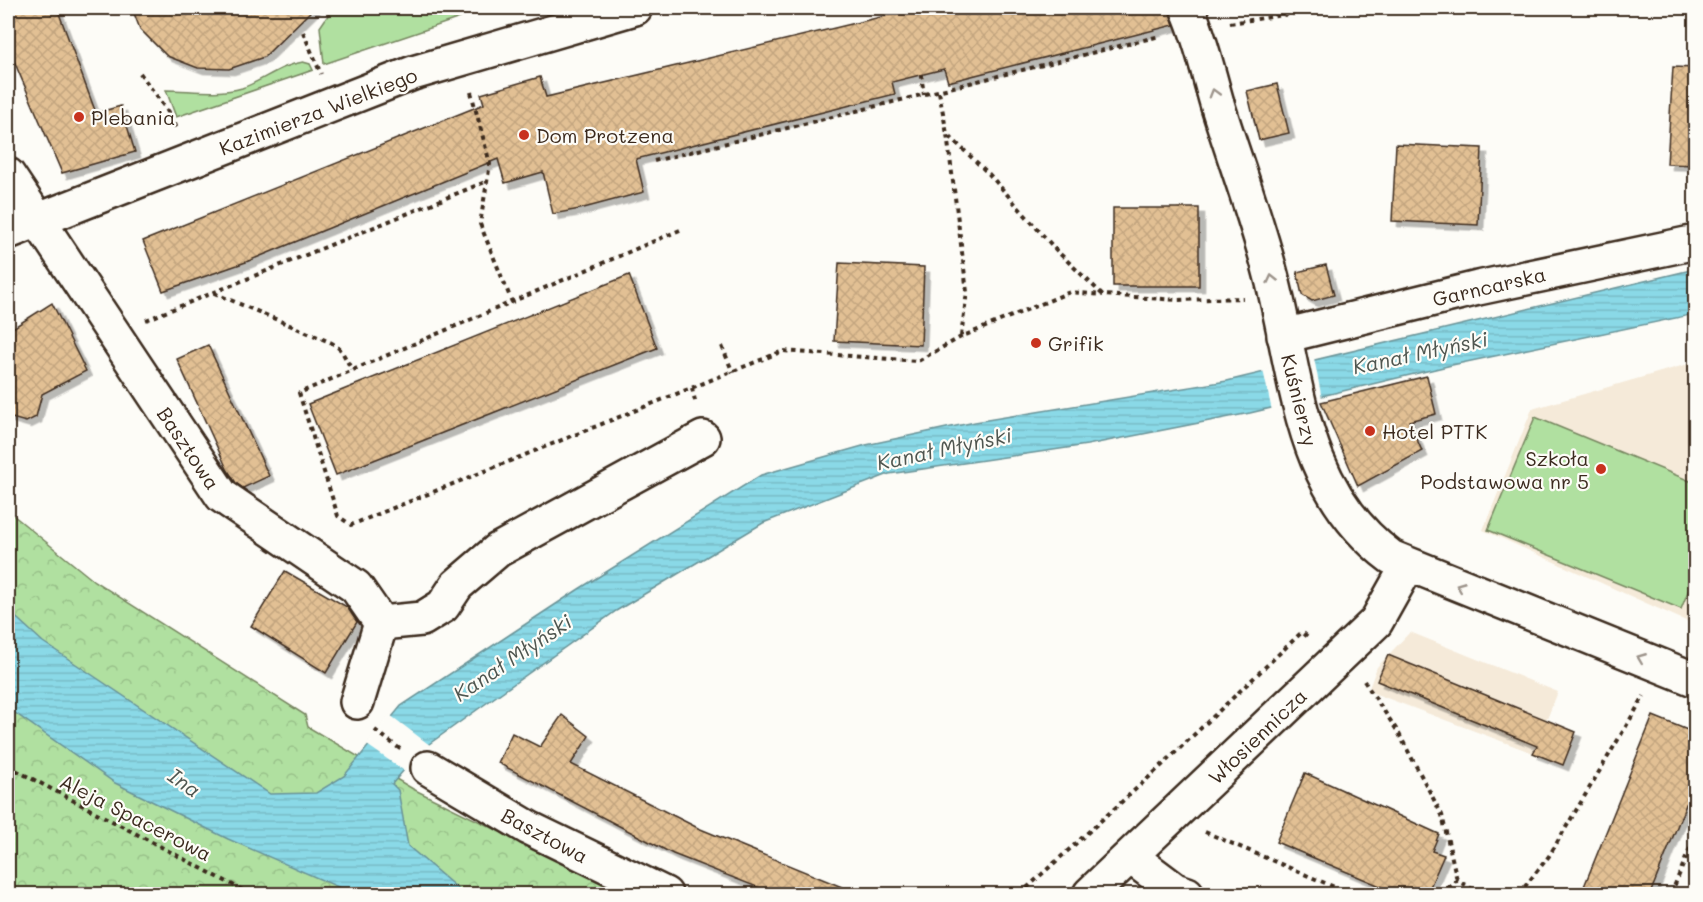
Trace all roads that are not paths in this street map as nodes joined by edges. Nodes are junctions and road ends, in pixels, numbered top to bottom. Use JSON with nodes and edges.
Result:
{"nodes":[{"id":1,"x":635,"y":8,"type":"edge"},
{"id":2,"x":1192,"y":18,"type":"road end"},
{"id":3,"x":8,"y":175,"type":"edge"},
{"id":4,"x":21,"y":226,"type":"edge"},
{"id":5,"x":1695,"y":242,"type":"edge"},
{"id":6,"x":1286,"y":345,"type":"junction"},
{"id":7,"x":703,"y":438,"type":"dead end"},
{"id":8,"x":1408,"y":565,"type":"junction"},
{"id":9,"x":381,"y":623,"type":"junction"},
{"id":10,"x":1695,"y":680,"type":"edge"},
{"id":11,"x":357,"y":702,"type":"dead end"},
{"id":12,"x":428,"y":768,"type":"dead end"},
{"id":13,"x":1131,"y":857,"type":"junction"},
{"id":14,"x":665,"y":894,"type":"edge"},
{"id":15,"x":1090,"y":894,"type":"edge"},
{"id":16,"x":1187,"y":894,"type":"edge"}],
"edges":[{"from":1,"to":4,"type":"street","name":"Kazimierza Wielkiego"},
{"from":6,"to":2,"type":"street","name":"Kuśnierzy","one_way":true},
{"from":3,"to":4,"type":"street","name":"Basztowa"},
{"from":4,"to":9,"type":"street","name":"Basztowa"},
{"from":5,"to":6,"type":"street","name":"Garncarska"},
{"from":6,"to":8,"type":"street","name":"Kuśnierzy"},
{"from":7,"to":9,"type":"street"},
{"from":10,"to":8,"type":"street","name":"Kuśnierzy","one_way":true},
{"from":8,"to":13,"type":"street","name":"Włosiennicza"},
{"from":9,"to":11,"type":"street"},
{"from":12,"to":14,"type":"street","name":"Basztowa"},
{"from":13,"to":15,"type":"street","name":"Włosiennicza"},
{"from":13,"to":16,"type":"street"}]}
